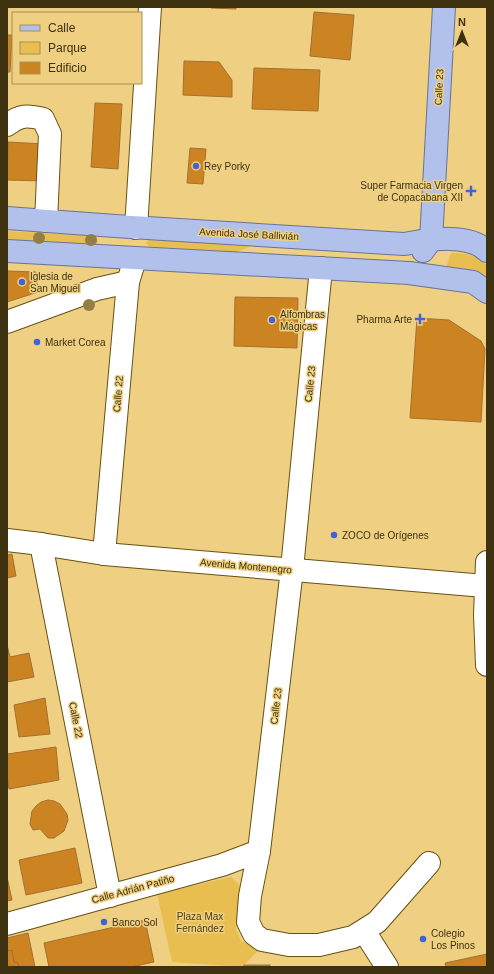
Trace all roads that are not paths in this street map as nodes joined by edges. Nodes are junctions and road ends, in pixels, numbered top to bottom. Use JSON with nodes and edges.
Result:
{"nodes":[{"id":1,"x":150,"y":7,"type":"edge"},
{"id":2,"x":444,"y":7,"type":"edge"},
{"id":3,"x":7,"y":125,"type":"edge"},
{"id":4,"x":7,"y":218,"type":"edge"},
{"id":5,"x":46,"y":221,"type":"junction"},
{"id":6,"x":136,"y":228,"type":"junction"},
{"id":7,"x":431,"y":240,"type":"junction"},
{"id":8,"x":481,"y":242,"type":"edge"},
{"id":9,"x":7,"y":251,"type":"edge"},
{"id":10,"x":135,"y":258,"type":"junction"},
{"id":11,"x":240,"y":264,"type":"junction"},
{"id":12,"x":321,"y":268,"type":"junction"},
{"id":13,"x":128,"y":282,"type":"junction"},
{"id":14,"x":480,"y":287,"type":"edge"},
{"id":15,"x":7,"y":322,"type":"edge"},
{"id":16,"x":7,"y":540,"type":"edge"},
{"id":17,"x":41,"y":544,"type":"junction"},
{"id":18,"x":104,"y":554,"type":"junction"},
{"id":19,"x":487,"y":562,"type":"edge"},
{"id":20,"x":292,"y":569,"type":"junction"},
{"id":21,"x":485,"y":586,"type":"junction"},
{"id":22,"x":486,"y":615,"type":"edge"},
{"id":23,"x":487,"y":665,"type":"edge"},
{"id":24,"x":259,"y":851,"type":"junction"},
{"id":25,"x":429,"y":863,"type":"dead end"},
{"id":26,"x":110,"y":896,"type":"junction"},
{"id":27,"x":7,"y":924,"type":"edge"},
{"id":28,"x":364,"y":931,"type":"junction"},
{"id":29,"x":387,"y":967,"type":"edge"}],
"edges":[{"from":1,"to":6,"type":"street"},
{"from":2,"to":7,"type":"main road","name":"Calle 23"},
{"from":3,"to":5,"type":"street"},
{"from":4,"to":5,"type":"main road","name":"Avenida José Ballivián"},
{"from":5,"to":6,"type":"main road","name":"Avenida José Ballivián"},
{"from":6,"to":7,"type":"main road","name":"Avenida José Ballivián"},
{"from":6,"to":10,"type":"main road"},
{"from":7,"to":8,"type":"main road","name":"Avenida José Ballivián"},
{"from":7,"to":11,"type":"main road"},
{"from":9,"to":10,"type":"main road"},
{"from":10,"to":11,"type":"main road"},
{"from":10,"to":13,"type":"street","name":"Calle 22"},
{"from":11,"to":12,"type":"main road"},
{"from":12,"to":14,"type":"main road"},
{"from":12,"to":20,"type":"street","name":"Calle 23"},
{"from":13,"to":15,"type":"street"},
{"from":13,"to":18,"type":"street","name":"Calle 22"},
{"from":16,"to":17,"type":"street","name":"Avenida Montenegro"},
{"from":17,"to":18,"type":"street","name":"Avenida Montenegro"},
{"from":17,"to":26,"type":"street","name":"Calle 22"},
{"from":18,"to":20,"type":"street","name":"Avenida Montenegro"},
{"from":19,"to":21,"type":"street"},
{"from":20,"to":21,"type":"street","name":"Avenida Montenegro"},
{"from":20,"to":24,"type":"street","name":"Calle 23"},
{"from":21,"to":22,"type":"street"},
{"from":22,"to":23,"type":"street"},
{"from":24,"to":26,"type":"street","name":"Calle Adrián Patiño"},
{"from":24,"to":28,"type":"street","name":"Calle 23"},
{"from":25,"to":28,"type":"street","name":"Calle 23"},
{"from":26,"to":27,"type":"street","name":"Calle Adrián Patiño"},
{"from":28,"to":29,"type":"street"}]}
